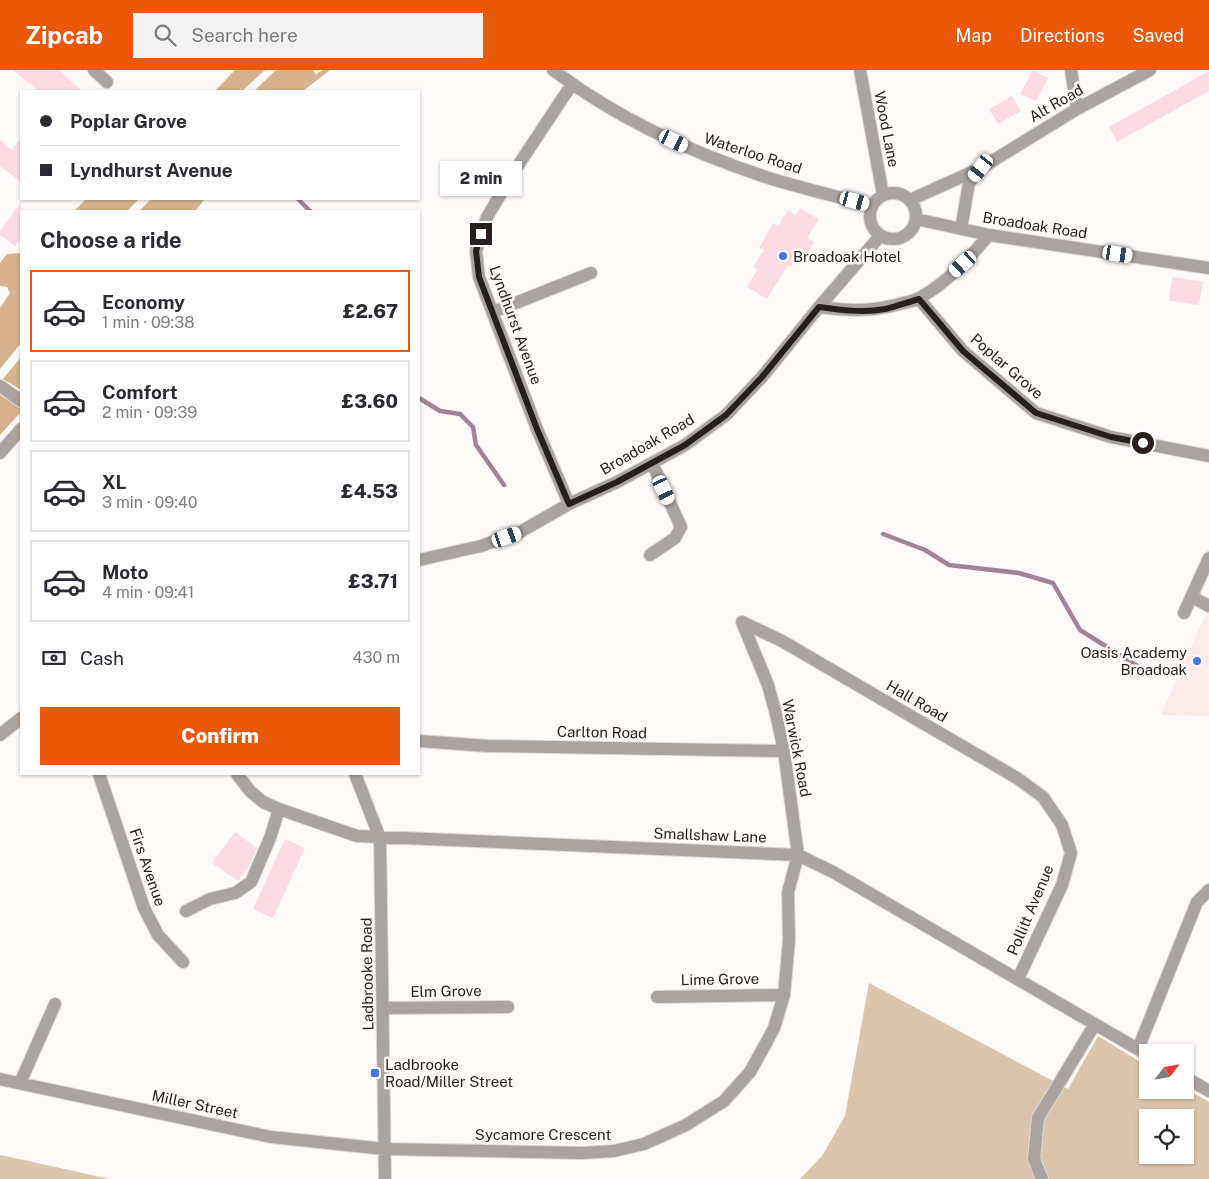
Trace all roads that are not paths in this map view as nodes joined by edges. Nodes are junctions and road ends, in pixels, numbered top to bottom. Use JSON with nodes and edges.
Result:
{"nodes":[{"id":1,"x":94,"y":70,"type":"edge"},
{"id":2,"x":554,"y":70,"type":"edge"},
{"id":3,"x":860,"y":70,"type":"edge"},
{"id":4,"x":1072,"y":70,"type":"edge"},
{"id":5,"x":1150,"y":70,"type":"edge"},
{"id":6,"x":107,"y":82,"type":"dead end"},
{"id":7,"x":572,"y":84,"type":"junction"},
{"id":8,"x":1077,"y":109,"type":"junction"},
{"id":9,"x":981,"y":168,"type":"junction"},
{"id":10,"x":883,"y":195,"type":"junction"},
{"id":11,"x":910,"y":200,"type":"junction"},
{"id":12,"x":872,"y":206,"type":"junction"},
{"id":13,"x":916,"y":219,"type":"junction"},
{"id":14,"x":960,"y":229,"type":"junction"},
{"id":15,"x":990,"y":235,"type":"junction"},
{"id":16,"x":880,"y":236,"type":"junction"},
{"id":17,"x":1209,"y":268,"type":"edge"},
{"id":18,"x":591,"y":273,"type":"dead end"},
{"id":19,"x":919,"y":299,"type":"junction"},
{"id":20,"x":819,"y":307,"type":"junction"},
{"id":21,"x":493,"y":312,"type":"junction"},
{"id":22,"x":0,"y":386,"type":"edge"},
{"id":23,"x":20,"y":400,"type":"edge"},
{"id":24,"x":20,"y":430,"type":"edge"},
{"id":25,"x":0,"y":453,"type":"edge"},
{"id":26,"x":1209,"y":456,"type":"edge"},
{"id":27,"x":652,"y":463,"type":"junction"},
{"id":28,"x":569,"y":504,"type":"junction"},
{"id":29,"x":650,"y":555,"type":"dead end"},
{"id":30,"x":1209,"y":558,"type":"edge"},
{"id":31,"x":420,"y":560,"type":"edge"},
{"id":32,"x":1192,"y":597,"type":"junction"},
{"id":33,"x":1209,"y":606,"type":"edge"},
{"id":34,"x":1184,"y":613,"type":"dead end"},
{"id":35,"x":742,"y":622,"type":"joint"},
{"id":36,"x":20,"y":719,"type":"edge"},
{"id":37,"x":0,"y":735,"type":"edge"},
{"id":38,"x":420,"y":741,"type":"edge"},
{"id":39,"x":784,"y":751,"type":"junction"},
{"id":40,"x":99,"y":775,"type":"edge"},
{"id":41,"x":238,"y":775,"type":"edge"},
{"id":42,"x":355,"y":775,"type":"edge"},
{"id":43,"x":279,"y":810,"type":"junction"},
{"id":44,"x":1062,"y":825,"type":"joint"},
{"id":45,"x":380,"y":838,"type":"junction"},
{"id":46,"x":798,"y":855,"type":"junction"},
{"id":47,"x":1209,"y":890,"type":"edge"},
{"id":48,"x":186,"y":911,"type":"dead end"},
{"id":49,"x":183,"y":962,"type":"dead end"},
{"id":50,"x":1018,"y":979,"type":"junction"},
{"id":51,"x":784,"y":995,"type":"junction"},
{"id":52,"x":657,"y":996,"type":"dead end"},
{"id":53,"x":55,"y":1004,"type":"dead end"},
{"id":54,"x":508,"y":1006,"type":"dead end"},
{"id":55,"x":384,"y":1008,"type":"junction"},
{"id":56,"x":1095,"y":1024,"type":"junction"},
{"id":57,"x":1146,"y":1044,"type":"edge"},
{"id":58,"x":1139,"y":1050,"type":"edge"},
{"id":59,"x":0,"y":1079,"type":"edge"},
{"id":60,"x":1194,"y":1082,"type":"edge"},
{"id":61,"x":20,"y":1083,"type":"junction"},
{"id":62,"x":1209,"y":1091,"type":"edge"},
{"id":63,"x":386,"y":1149,"type":"junction"},
{"id":64,"x":385,"y":1179,"type":"edge"},
{"id":65,"x":1042,"y":1179,"type":"edge"}],
"edges":[{"from":1,"to":6,"type":"street"},
{"from":2,"to":7,"type":"street","name":"Waterloo Road"},
{"from":3,"to":10,"type":"street","name":"Wood Lane"},
{"from":4,"to":8,"type":"street"},
{"from":5,"to":8,"type":"street","name":"Alt Road"},
{"from":7,"to":12,"type":"street","name":"Waterloo Road"},
{"from":7,"to":21,"type":"street","name":"Lyndhurst Avenue"},
{"from":8,"to":9,"type":"street","name":"Alt Road"},
{"from":9,"to":11,"type":"street","name":"Alt Road"},
{"from":9,"to":14,"type":"street","name":"Alt Road"},
{"from":10,"to":11,"type":"street"},
{"from":10,"to":12,"type":"street"},
{"from":11,"to":13,"type":"street"},
{"from":12,"to":16,"type":"street"},
{"from":13,"to":14,"type":"street","name":"Broadoak Road"},
{"from":13,"to":16,"type":"street"},
{"from":14,"to":15,"type":"street","name":"Broadoak Road"},
{"from":15,"to":17,"type":"street","name":"Broadoak Road"},
{"from":15,"to":19,"type":"street"},
{"from":16,"to":20,"type":"street","name":"Broadoak Road"},
{"from":18,"to":21,"type":"street"},
{"from":19,"to":20,"type":"street"},
{"from":19,"to":26,"type":"street","name":"Poplar Grove"},
{"from":20,"to":27,"type":"street","name":"Broadoak Road"},
{"from":21,"to":28,"type":"street","name":"Lyndhurst Avenue"},
{"from":22,"to":23,"type":"street"},
{"from":24,"to":25,"type":"street"},
{"from":27,"to":28,"type":"street","name":"Broadoak Road"},
{"from":27,"to":29,"type":"street"},
{"from":28,"to":31,"type":"street","name":"Broadoak Road"},
{"from":30,"to":32,"type":"street"},
{"from":32,"to":33,"type":"street"},
{"from":32,"to":34,"type":"street"},
{"from":35,"to":39,"type":"street","name":"Warwick Road"},
{"from":35,"to":44,"type":"street","name":"Hall Road"},
{"from":36,"to":37,"type":"street"},
{"from":38,"to":39,"type":"street","name":"Carlton Road"},
{"from":39,"to":46,"type":"street","name":"Warwick Road"},
{"from":40,"to":49,"type":"street","name":"Firs Avenue"},
{"from":41,"to":43,"type":"street","name":"Smallshaw Lane"},
{"from":42,"to":45,"type":"street","name":"Ladbrooke Road"},
{"from":43,"to":45,"type":"street","name":"Smallshaw Lane"},
{"from":43,"to":48,"type":"street"},
{"from":44,"to":50,"type":"street","name":"Pollitt Avenue"},
{"from":45,"to":46,"type":"street","name":"Smallshaw Lane"},
{"from":45,"to":55,"type":"street","name":"Ladbrooke Road"},
{"from":46,"to":50,"type":"street","name":"Smallshaw Lane"},
{"from":46,"to":51,"type":"street","name":"Sycamore Crescent"},
{"from":47,"to":57,"type":"street"},
{"from":50,"to":56,"type":"street","name":"Smallshaw Lane"},
{"from":51,"to":52,"type":"street","name":"Lime Grove"},
{"from":51,"to":63,"type":"street","name":"Sycamore Crescent"},
{"from":53,"to":61,"type":"street"},
{"from":54,"to":55,"type":"street","name":"Elm Grove"},
{"from":55,"to":63,"type":"street","name":"Ladbrooke Road"},
{"from":56,"to":58,"type":"street","name":"Smallshaw Lane"},
{"from":56,"to":65,"type":"street"},
{"from":59,"to":61,"type":"street","name":"Miller Street"},
{"from":60,"to":62,"type":"street"},
{"from":61,"to":63,"type":"street","name":"Miller Street"},
{"from":63,"to":64,"type":"street","name":"Ladbrooke Road"}]}
